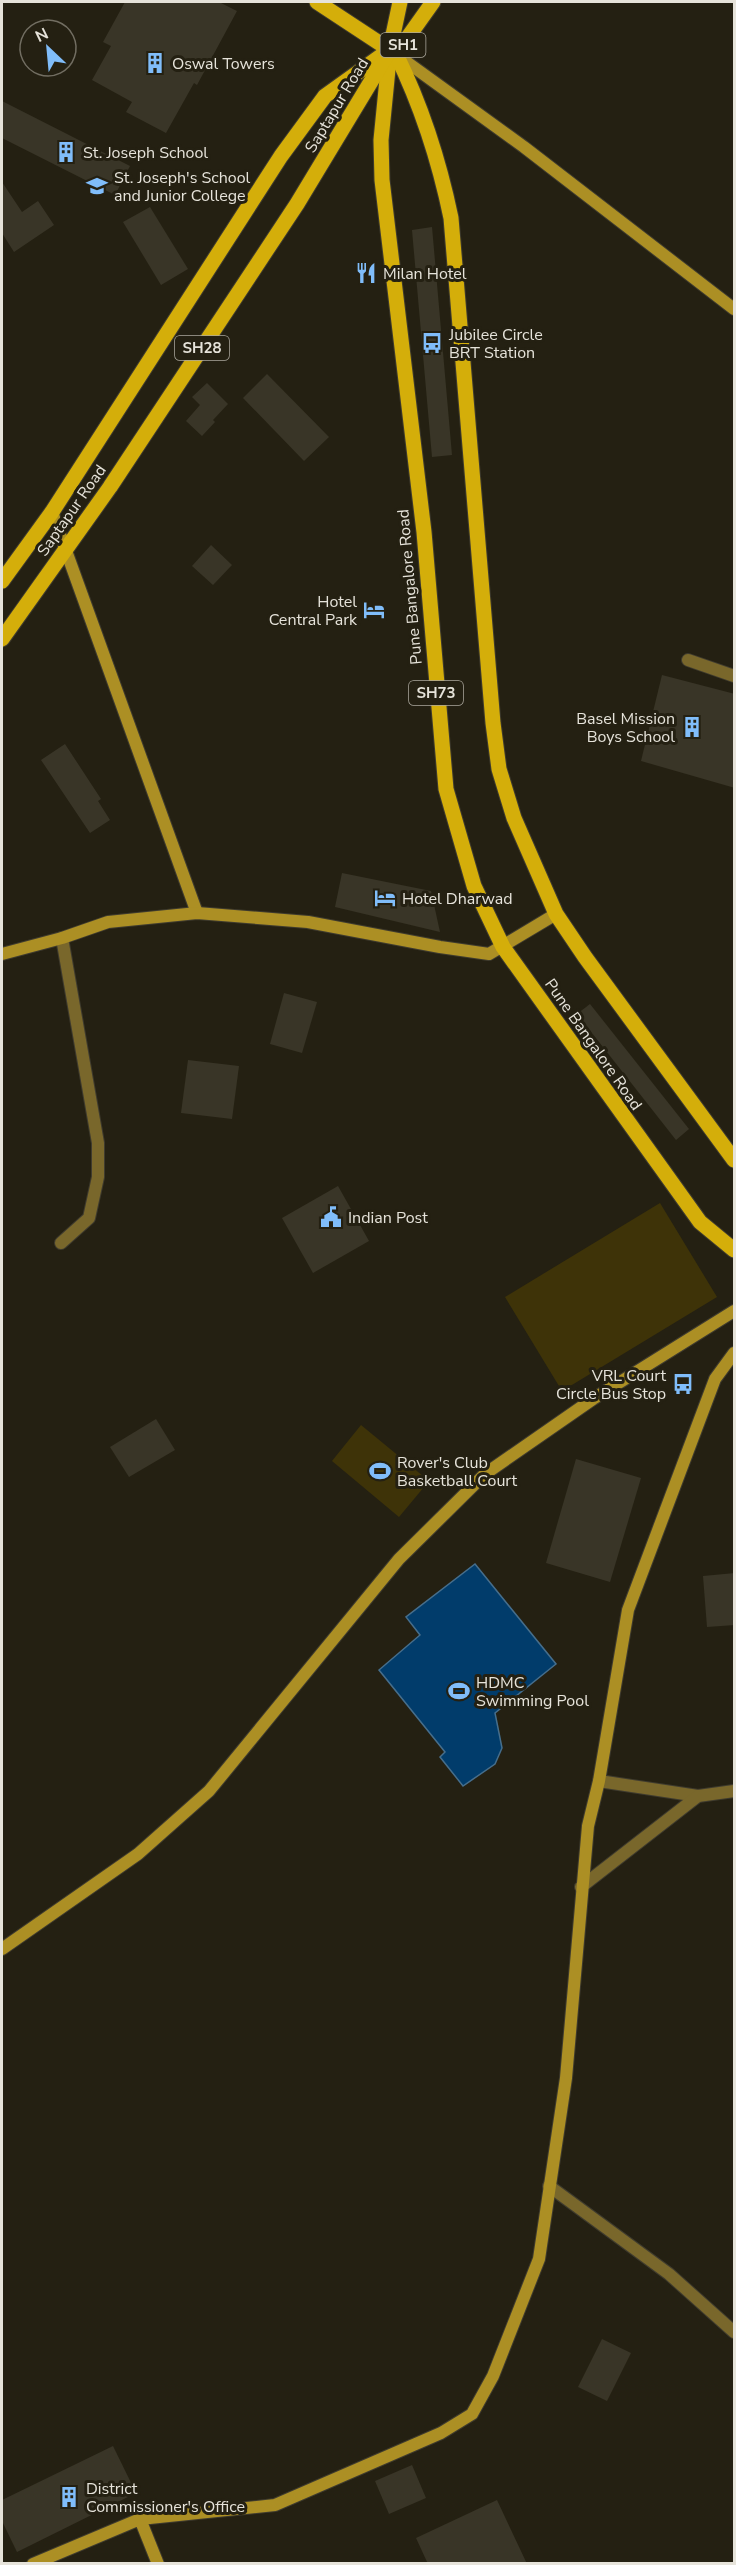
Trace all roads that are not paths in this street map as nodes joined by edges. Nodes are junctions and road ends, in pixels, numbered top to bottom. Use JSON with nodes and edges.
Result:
{"nodes":[{"id":1,"x":317,"y":2,"type":"edge"},
{"id":2,"x":400,"y":2,"type":"edge"},
{"id":3,"x":433,"y":2,"type":"edge"},
{"id":4,"x":393,"y":52,"type":"junction"},
{"id":5,"x":735,"y":309,"type":"edge"},
{"id":6,"x":52,"y":512,"type":"junction"},
{"id":7,"x":65,"y":549,"type":"junction"},
{"id":8,"x":2,"y":581,"type":"edge"},
{"id":9,"x":2,"y":639,"type":"edge"},
{"id":10,"x":688,"y":660,"type":"dead end"},
{"id":11,"x":735,"y":676,"type":"edge"},
{"id":12,"x":197,"y":913,"type":"junction"},
{"id":13,"x":556,"y":914,"type":"junction"},
{"id":14,"x":62,"y":938,"type":"junction"},
{"id":15,"x":503,"y":947,"type":"junction"},
{"id":16,"x":2,"y":954,"type":"edge"},
{"id":17,"x":735,"y":1160,"type":"edge"},
{"id":18,"x":61,"y":1243,"type":"dead end"},
{"id":19,"x":735,"y":1250,"type":"edge"},
{"id":20,"x":735,"y":1311,"type":"edge"},
{"id":21,"x":735,"y":1353,"type":"edge"},
{"id":22,"x":599,"y":1781,"type":"junction"},
{"id":23,"x":735,"y":1791,"type":"edge"},
{"id":24,"x":698,"y":1796,"type":"junction"},
{"id":25,"x":581,"y":1887,"type":"junction"},
{"id":26,"x":2,"y":1949,"type":"edge"},
{"id":27,"x":549,"y":2186,"type":"junction"},
{"id":28,"x":735,"y":2332,"type":"edge"},
{"id":29,"x":140,"y":2519,"type":"junction"},
{"id":30,"x":33,"y":2564,"type":"edge"},
{"id":31,"x":158,"y":2564,"type":"edge"}],
"edges":[{"from":1,"to":4,"type":"main road"},
{"from":2,"to":4,"type":"main road","number":"SH1"},
{"from":3,"to":4,"type":"main road","number":"SH1"},
{"from":4,"to":5,"type":"street"},
{"from":4,"to":6,"type":"main road","name":"Saptapur Road","number":"SH28"},
{"from":4,"to":7,"type":"main road","name":"Saptapur Road","number":"SH28"},
{"from":4,"to":13,"type":"main road","number":"SH1"},
{"from":4,"to":15,"type":"main road","name":"Pune Bangalore Road","number":"SH73"},
{"from":6,"to":7,"type":"street"},
{"from":6,"to":8,"type":"main road","name":"Saptapur Road","number":"SH28"},
{"from":7,"to":9,"type":"main road","name":"Saptapur Road","number":"SH28"},
{"from":7,"to":12,"type":"street"},
{"from":10,"to":11,"type":"street"},
{"from":12,"to":14,"type":"street"},
{"from":12,"to":15,"type":"street"},
{"from":13,"to":15,"type":"street"},
{"from":13,"to":17,"type":"main road"},
{"from":14,"to":16,"type":"street"},
{"from":14,"to":18,"type":"street"},
{"from":15,"to":19,"type":"main road","name":"Pune Bangalore Road","number":"SH73"},
{"from":20,"to":26,"type":"street"},
{"from":21,"to":22,"type":"street"},
{"from":22,"to":24,"type":"street"},
{"from":22,"to":25,"type":"street"},
{"from":23,"to":24,"type":"street"},
{"from":24,"to":25,"type":"street"},
{"from":25,"to":27,"type":"street"},
{"from":27,"to":28,"type":"street"},
{"from":27,"to":29,"type":"street"},
{"from":29,"to":30,"type":"street"},
{"from":29,"to":31,"type":"street"}]}
